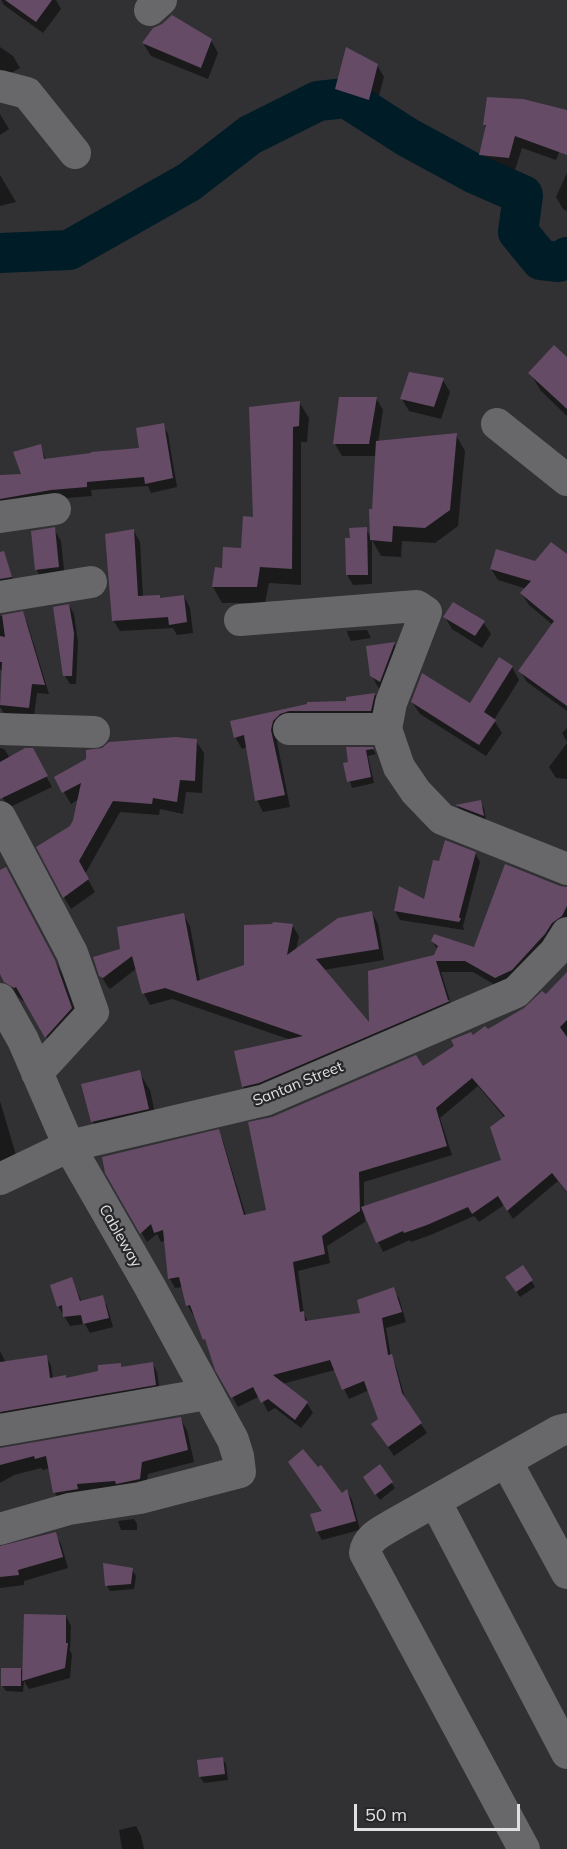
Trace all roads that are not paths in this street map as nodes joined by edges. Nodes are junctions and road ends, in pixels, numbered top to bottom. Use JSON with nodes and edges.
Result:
{"nodes":[{"id":1,"x":0,"y":86,"type":"edge"},
{"id":2,"x":75,"y":153,"type":"dead end"},
{"id":3,"x":497,"y":424,"type":"dead end"},
{"id":4,"x":567,"y":480,"type":"edge"},
{"id":5,"x":55,"y":508,"type":"dead end"},
{"id":6,"x":0,"y":517,"type":"edge"},
{"id":7,"x":91,"y":582,"type":"dead end"},
{"id":8,"x":0,"y":597,"type":"edge"},
{"id":9,"x":240,"y":620,"type":"dead end"},
{"id":10,"x":0,"y":729,"type":"edge"},
{"id":11,"x":289,"y":729,"type":"dead end"},
{"id":12,"x":386,"y":729,"type":"junction"},
{"id":13,"x":94,"y":732,"type":"dead end"},
{"id":14,"x":0,"y":818,"type":"edge"},
{"id":15,"x":567,"y":869,"type":"edge"},
{"id":16,"x":567,"y":933,"type":"edge"},
{"id":17,"x":0,"y":999,"type":"edge"},
{"id":18,"x":37,"y":1073,"type":"junction"},
{"id":19,"x":69,"y":1146,"type":"junction"},
{"id":20,"x":0,"y":1179,"type":"edge"},
{"id":21,"x":207,"y":1394,"type":"junction"},
{"id":22,"x":567,"y":1429,"type":"edge"},
{"id":23,"x":0,"y":1430,"type":"edge"},
{"id":24,"x":506,"y":1461,"type":"junction"},
{"id":25,"x":435,"y":1501,"type":"junction"},
{"id":26,"x":0,"y":1529,"type":"edge"},
{"id":27,"x":567,"y":1573,"type":"edge"},
{"id":28,"x":567,"y":1753,"type":"edge"},
{"id":29,"x":524,"y":1849,"type":"edge"}],
"edges":[{"from":1,"to":2,"type":"street"},
{"from":3,"to":4,"type":"street"},
{"from":5,"to":6,"type":"street"},
{"from":7,"to":8,"type":"street"},
{"from":9,"to":12,"type":"street"},
{"from":10,"to":13,"type":"street"},
{"from":11,"to":12,"type":"street"},
{"from":12,"to":15,"type":"street"},
{"from":14,"to":18,"type":"street"},
{"from":16,"to":19,"type":"street","name":"Santan Street"},
{"from":17,"to":18,"type":"street","name":"Cableway"},
{"from":18,"to":19,"type":"street","name":"Cableway"},
{"from":19,"to":20,"type":"street","name":"Santan Street"},
{"from":19,"to":21,"type":"street","name":"Cableway"},
{"from":21,"to":23,"type":"street"},
{"from":21,"to":26,"type":"street","name":"Cableway"},
{"from":22,"to":24,"type":"street"},
{"from":24,"to":25,"type":"street"},
{"from":24,"to":27,"type":"street"},
{"from":25,"to":28,"type":"street"},
{"from":25,"to":29,"type":"street"}]}
